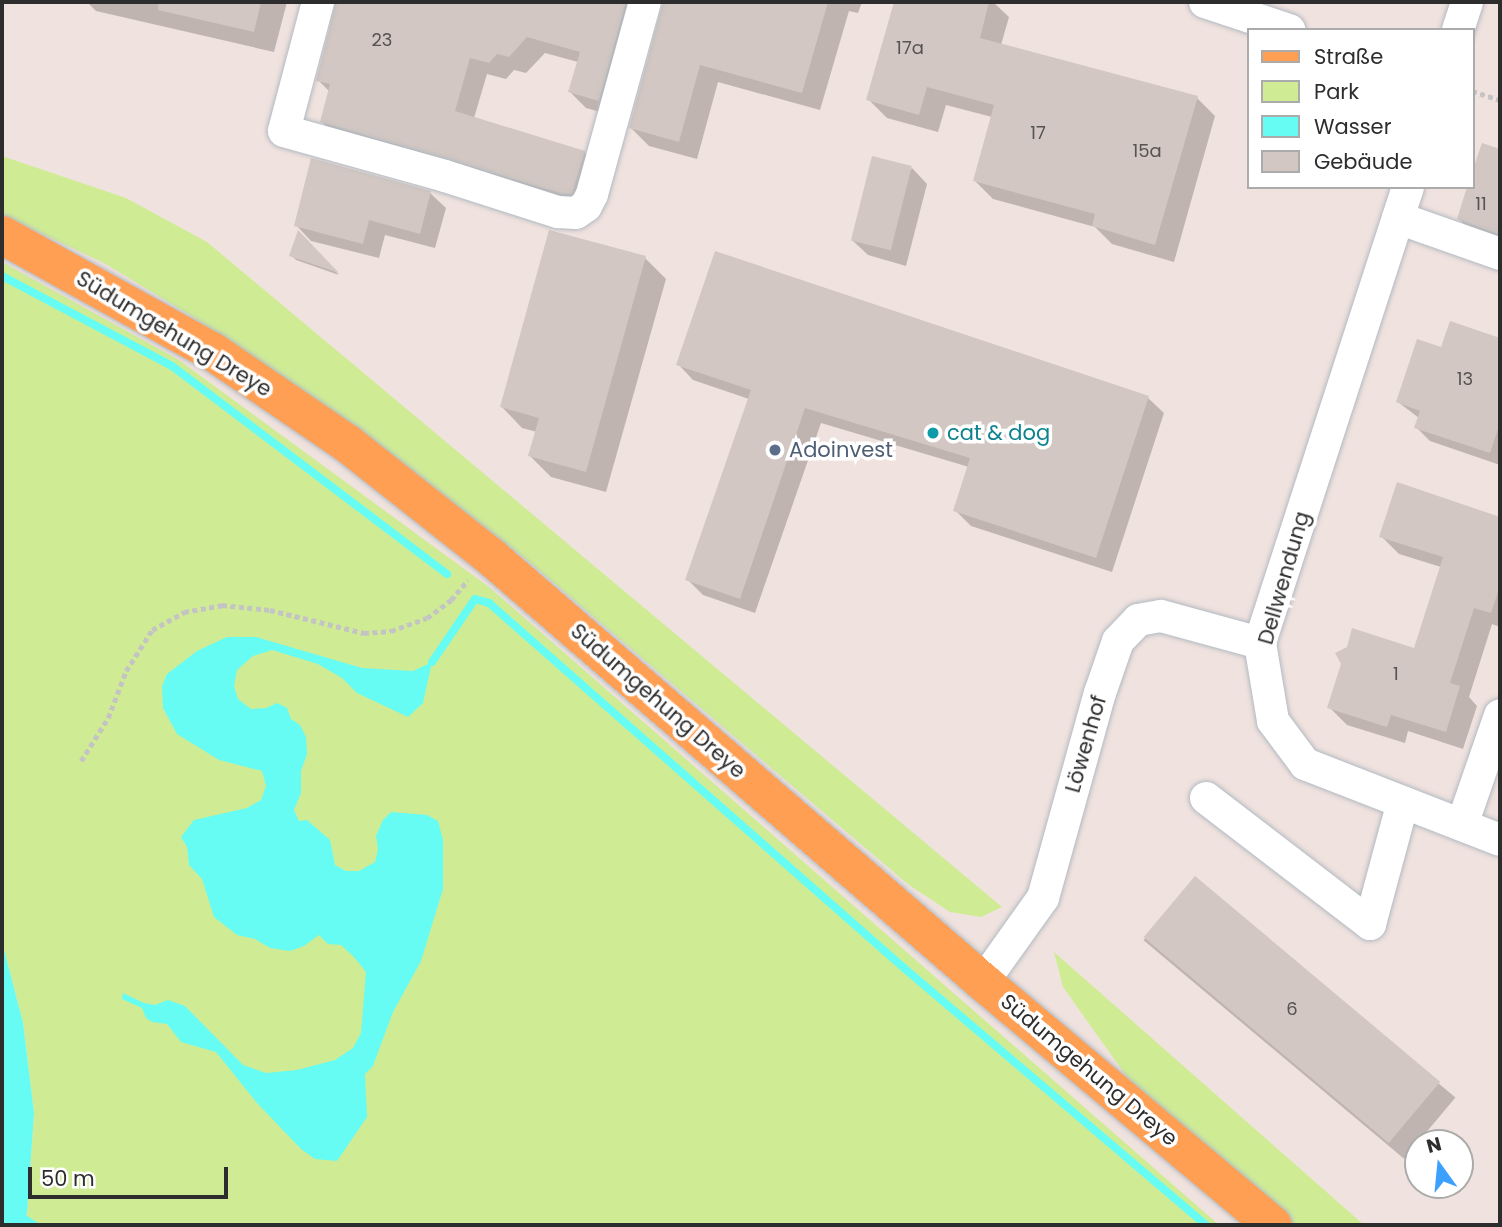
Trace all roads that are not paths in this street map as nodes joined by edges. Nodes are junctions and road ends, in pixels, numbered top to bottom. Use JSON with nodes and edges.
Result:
{"nodes":[{"id":1,"x":318,"y":2,"type":"edge"},
{"id":2,"x":645,"y":2,"type":"edge"},
{"id":3,"x":1205,"y":2,"type":"edge"},
{"id":4,"x":1467,"y":2,"type":"edge"},
{"id":5,"x":1283,"y":28,"type":"edge"},
{"id":6,"x":1459,"y":28,"type":"edge"},
{"id":7,"x":1407,"y":189,"type":"edge"},
{"id":8,"x":1398,"y":218,"type":"junction"},
{"id":9,"x":2,"y":235,"type":"edge"},
{"id":10,"x":1500,"y":254,"type":"edge"},
{"id":11,"x":1260,"y":643,"type":"junction"},
{"id":12,"x":1500,"y":715,"type":"edge"},
{"id":13,"x":1206,"y":798,"type":"dead end"},
{"id":14,"x":1403,"y":802,"type":"junction"},
{"id":15,"x":1462,"y":825,"type":"junction"},
{"id":16,"x":1500,"y":840,"type":"edge"},
{"id":17,"x":983,"y":982,"type":"junction"},
{"id":18,"x":1273,"y":1225,"type":"edge"}],
"edges":[{"from":1,"to":2,"type":"street"},
{"from":3,"to":5,"type":"street"},
{"from":4,"to":6,"type":"street"},
{"from":7,"to":8,"type":"street","name":"Dellwendung"},
{"from":8,"to":10,"type":"street"},
{"from":8,"to":11,"type":"street","name":"Dellwendung"},
{"from":9,"to":17,"type":"main road","name":"Südumgehung Dreye"},
{"from":11,"to":14,"type":"street","name":"Dellwendung"},
{"from":11,"to":17,"type":"street","name":"Löwenhof"},
{"from":12,"to":15,"type":"street"},
{"from":13,"to":14,"type":"street"},
{"from":14,"to":15,"type":"street","name":"Dellwendung"},
{"from":15,"to":16,"type":"street","name":"Dellwendung"},
{"from":17,"to":18,"type":"main road","name":"Südumgehung Dreye"}]}
